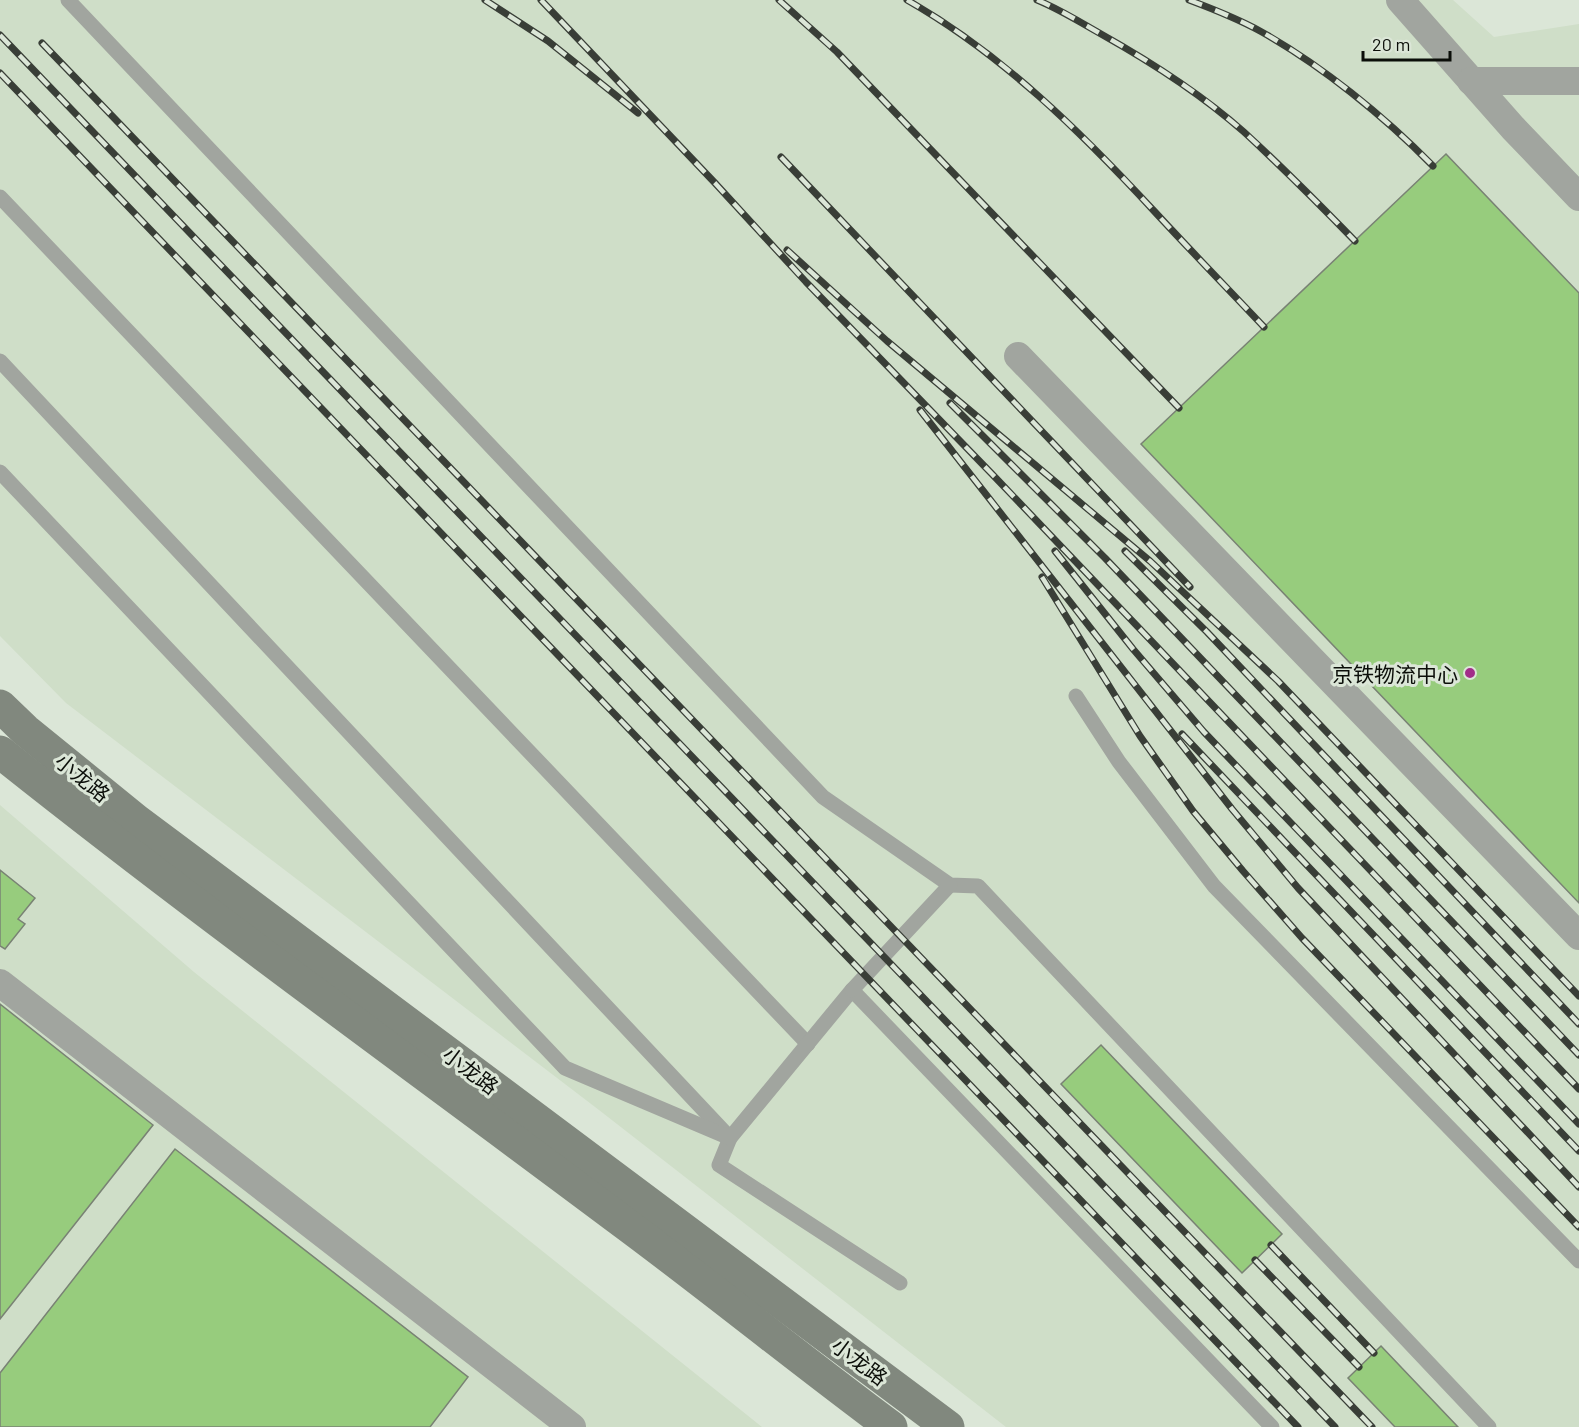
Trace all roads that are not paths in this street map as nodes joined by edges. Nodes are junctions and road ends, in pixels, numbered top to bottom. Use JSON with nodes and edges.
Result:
{"nodes":[{"id":1,"x":68,"y":0,"type":"edge"},
{"id":2,"x":1400,"y":0,"type":"edge"},
{"id":3,"x":1471,"y":81,"type":"junction"},
{"id":4,"x":1579,"y":81,"type":"edge"},
{"id":5,"x":0,"y":197,"type":"edge"},
{"id":6,"x":1579,"y":197,"type":"edge"},
{"id":7,"x":1018,"y":356,"type":"dead end"},
{"id":8,"x":0,"y":361,"type":"edge"},
{"id":9,"x":0,"y":472,"type":"edge"},
{"id":10,"x":1076,"y":696,"type":"dead end"},
{"id":11,"x":0,"y":706,"type":"edge"},
{"id":12,"x":0,"y":752,"type":"edge"},
{"id":13,"x":950,"y":885,"type":"junction"},
{"id":14,"x":1579,"y":936,"type":"edge"},
{"id":15,"x":0,"y":982,"type":"edge"},
{"id":16,"x":852,"y":990,"type":"junction"},
{"id":17,"x":808,"y":1044,"type":"junction"},
{"id":18,"x":730,"y":1138,"type":"junction"},
{"id":19,"x":1579,"y":1262,"type":"edge"},
{"id":20,"x":900,"y":1283,"type":"dead end"},
{"id":21,"x":572,"y":1427,"type":"edge"},
{"id":22,"x":891,"y":1427,"type":"edge"},
{"id":23,"x":948,"y":1427,"type":"edge"},
{"id":24,"x":1272,"y":1427,"type":"edge"},
{"id":25,"x":1489,"y":1427,"type":"edge"}],
"edges":[{"from":1,"to":13,"type":"lane"},
{"from":2,"to":3,"type":"street"},
{"from":3,"to":4,"type":"street"},
{"from":3,"to":6,"type":"street"},
{"from":5,"to":17,"type":"lane"},
{"from":7,"to":14,"type":"street"},
{"from":8,"to":18,"type":"lane"},
{"from":9,"to":18,"type":"lane"},
{"from":10,"to":19,"type":"lane"},
{"from":11,"to":23,"type":"street","name":"小龙路"},
{"from":12,"to":22,"type":"street","name":"小龙路"},
{"from":13,"to":16,"type":"lane"},
{"from":13,"to":25,"type":"lane"},
{"from":15,"to":21,"type":"street"},
{"from":16,"to":17,"type":"lane"},
{"from":16,"to":24,"type":"lane"},
{"from":17,"to":18,"type":"lane"},
{"from":18,"to":20,"type":"lane"}]}
